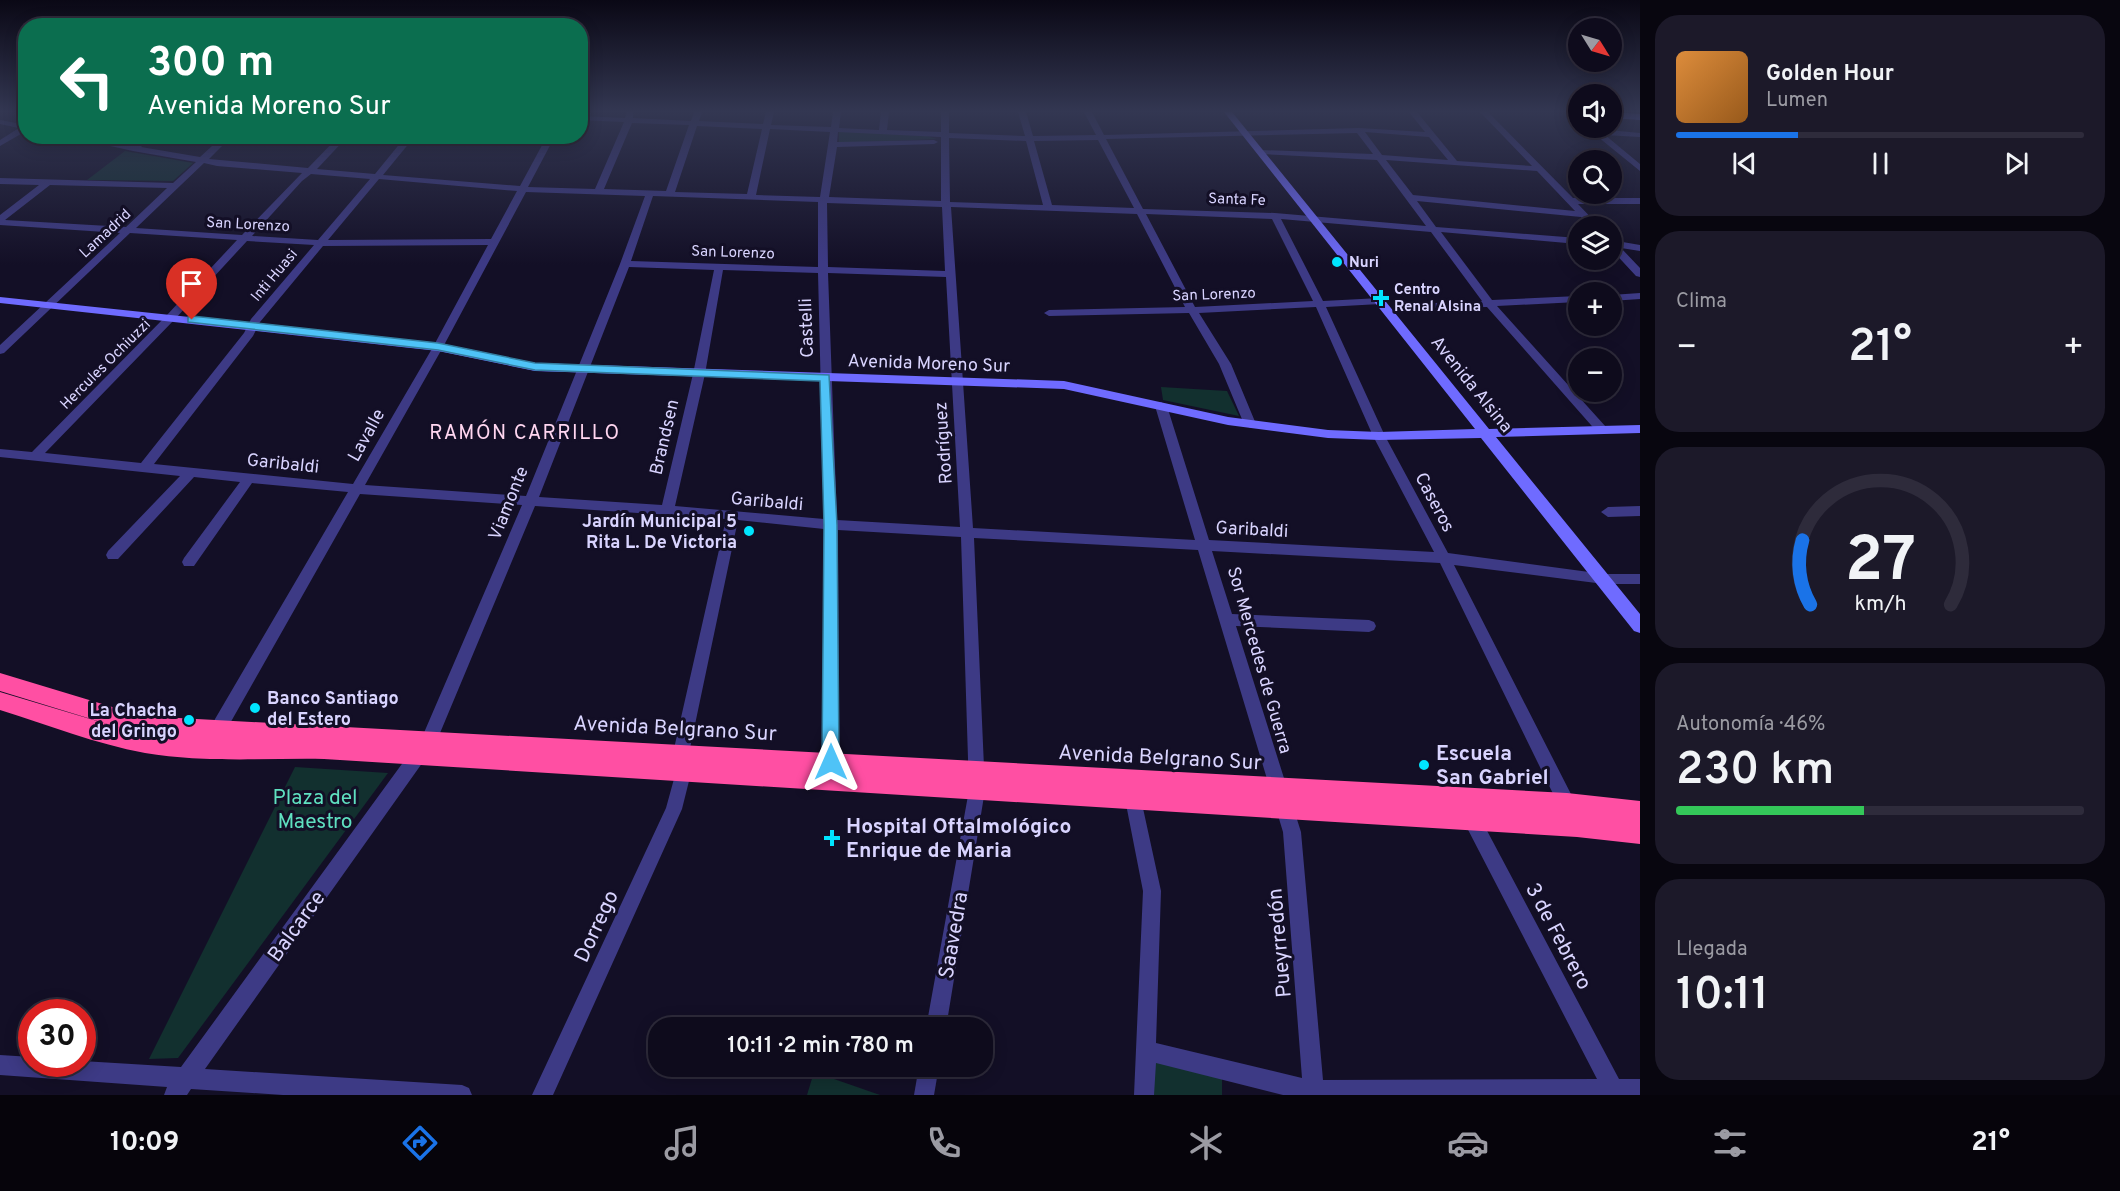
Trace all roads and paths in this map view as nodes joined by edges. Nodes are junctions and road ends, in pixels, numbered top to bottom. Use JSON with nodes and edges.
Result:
{"nodes":[{"id":1,"x":200,"y":163,"type":"edge"},
{"id":2,"x":222,"y":163,"type":"edge"},
{"id":3,"x":318,"y":163,"type":"edge"},
{"id":4,"x":388,"y":163,"type":"edge"},
{"id":5,"x":536,"y":163,"type":"edge"},
{"id":6,"x":610,"y":163,"type":"edge"},
{"id":7,"x":680,"y":163,"type":"edge"},
{"id":8,"x":759,"y":163,"type":"edge"},
{"id":9,"x":831,"y":163,"type":"edge"},
{"id":10,"x":945,"y":163,"type":"edge"},
{"id":11,"x":1036,"y":163,"type":"edge"},
{"id":12,"x":1115,"y":163,"type":"edge"},
{"id":13,"x":1269,"y":163,"type":"edge"},
{"id":14,"x":1384,"y":163,"type":"edge"},
{"id":15,"x":1467,"y":163,"type":"edge"},
{"id":16,"x":1533,"y":163,"type":"edge"},
{"id":17,"x":1539,"y":169,"type":"junction"},
{"id":18,"x":309,"y":172,"type":"junction"},
{"id":19,"x":376,"y":178,"type":"junction"},
{"id":20,"x":0,"y":181,"type":"edge"},
{"id":21,"x":48,"y":182,"type":"junction"},
{"id":22,"x":176,"y":186,"type":"junction"},
{"id":23,"x":523,"y":189,"type":"junction"},
{"id":24,"x":599,"y":191,"type":"junction"},
{"id":25,"x":650,"y":193,"type":"junction"},
{"id":26,"x":670,"y":194,"type":"junction"},
{"id":27,"x":751,"y":197,"type":"junction"},
{"id":28,"x":1411,"y":198,"type":"junction"},
{"id":29,"x":1568,"y":199,"type":"edge"},
{"id":30,"x":823,"y":200,"type":"junction"},
{"id":31,"x":1622,"y":201,"type":"edge"},
{"id":32,"x":1640,"y":201,"type":"edge"},
{"id":33,"x":946,"y":204,"type":"junction"},
{"id":34,"x":1573,"y":204,"type":"edge"},
{"id":35,"x":1048,"y":207,"type":"junction"},
{"id":36,"x":1140,"y":211,"type":"junction"},
{"id":37,"x":1583,"y":214,"type":"joint"},
{"id":38,"x":1275,"y":216,"type":"junction"},
{"id":39,"x":1312,"y":218,"type":"junction"},
{"id":40,"x":0,"y":221,"type":"edge"},
{"id":41,"x":1432,"y":228,"type":"junction"},
{"id":42,"x":129,"y":232,"type":"junction"},
{"id":43,"x":243,"y":239,"type":"junction"},
{"id":44,"x":1568,"y":240,"type":"edge"},
{"id":45,"x":495,"y":242,"type":"junction"},
{"id":46,"x":320,"y":243,"type":"junction"},
{"id":47,"x":1622,"y":246,"type":"edge"},
{"id":48,"x":1640,"y":248,"type":"edge"},
{"id":49,"x":1622,"y":255,"type":"edge"},
{"id":50,"x":625,"y":264,"type":"junction"},
{"id":51,"x":719,"y":267,"type":"junction"},
{"id":52,"x":822,"y":269,"type":"junction"},
{"id":53,"x":949,"y":274,"type":"junction"},
{"id":54,"x":1640,"y":274,"type":"edge"},
{"id":55,"x":1640,"y":296,"type":"edge"},
{"id":56,"x":1622,"y":297,"type":"edge"},
{"id":57,"x":1568,"y":299,"type":"edge"},
{"id":58,"x":0,"y":300,"type":"edge"},
{"id":59,"x":1380,"y":302,"type":"junction"},
{"id":60,"x":1489,"y":303,"type":"junction"},
{"id":61,"x":50,"y":304,"type":"junction"},
{"id":62,"x":1320,"y":305,"type":"junction"},
{"id":63,"x":1436,"y":306,"type":"dead end"},
{"id":64,"x":1192,"y":310,"type":"junction"},
{"id":65,"x":1049,"y":313,"type":"dead end"},
{"id":66,"x":171,"y":317,"type":"junction"},
{"id":67,"x":253,"y":326,"type":"junction"},
{"id":68,"x":438,"y":347,"type":"junction"},
{"id":69,"x":0,"y":351,"type":"edge"},
{"id":70,"x":582,"y":369,"type":"junction"},
{"id":71,"x":699,"y":374,"type":"junction"},
{"id":72,"x":825,"y":378,"type":"junction"},
{"id":73,"x":957,"y":381,"type":"junction"},
{"id":74,"x":1161,"y":406,"type":"junction"},
{"id":75,"x":1250,"y":424,"type":"junction"},
{"id":76,"x":1640,"y":429,"type":"edge"},
{"id":77,"x":1602,"y":430,"type":"junction"},
{"id":78,"x":1488,"y":434,"type":"junction"},
{"id":79,"x":1378,"y":436,"type":"junction"},
{"id":80,"x":0,"y":453,"type":"edge"},
{"id":81,"x":35,"y":456,"type":"junction"},
{"id":82,"x":145,"y":466,"type":"junction"},
{"id":83,"x":192,"y":471,"type":"junction"},
{"id":84,"x":249,"y":478,"type":"junction"},
{"id":85,"x":358,"y":489,"type":"junction"},
{"id":86,"x":531,"y":500,"type":"junction"},
{"id":87,"x":667,"y":511,"type":"junction"},
{"id":88,"x":1640,"y":511,"type":"edge"},
{"id":89,"x":1608,"y":512,"type":"dead end"},
{"id":90,"x":733,"y":515,"type":"junction"},
{"id":91,"x":831,"y":525,"type":"junction"},
{"id":92,"x":967,"y":532,"type":"junction"},
{"id":93,"x":1205,"y":544,"type":"junction"},
{"id":94,"x":113,"y":555,"type":"dead end"},
{"id":95,"x":1444,"y":558,"type":"junction"},
{"id":96,"x":189,"y":562,"type":"dead end"},
{"id":97,"x":1604,"y":579,"type":"junction"},
{"id":98,"x":1640,"y":579,"type":"edge"},
{"id":99,"x":1228,"y":620,"type":"junction"},
{"id":100,"x":1369,"y":626,"type":"dead end"},
{"id":101,"x":1640,"y":626,"type":"edge"},
{"id":102,"x":0,"y":682,"type":"edge"},
{"id":103,"x":0,"y":701,"type":"edge"},
{"id":104,"x":219,"y":728,"type":"junction"},
{"id":105,"x":207,"y":748,"type":"junction"},
{"id":106,"x":424,"y":748,"type":"junction"},
{"id":107,"x":831,"y":762,"type":"junction"},
{"id":108,"x":682,"y":763,"type":"junction"},
{"id":109,"x":977,"y":781,"type":"junction"},
{"id":110,"x":1462,"y":798,"type":"junction"},
{"id":111,"x":1133,"y":799,"type":"junction"},
{"id":112,"x":1281,"y":799,"type":"junction"},
{"id":113,"x":1567,"y":804,"type":"junction"},
{"id":114,"x":1640,"y":812,"type":"edge"},
{"id":115,"x":1472,"y":820,"type":"junction"},
{"id":116,"x":1640,"y":833,"type":"edge"},
{"id":117,"x":938,"y":1017,"type":"edge"},
{"id":118,"x":1146,"y":1051,"type":"junction"},
{"id":119,"x":0,"y":1065,"type":"edge"},
{"id":120,"x":927,"y":1077,"type":"edge"},
{"id":121,"x":179,"y":1087,"type":"edge"},
{"id":122,"x":1640,"y":1089,"type":"edge"},
{"id":123,"x":1314,"y":1092,"type":"edge"},
{"id":124,"x":1615,"y":1092,"type":"edge"},
{"id":125,"x":358,"y":1093,"type":"edge"},
{"id":126,"x":462,"y":1095,"type":"edge"},
{"id":127,"x":542,"y":1095,"type":"edge"},
{"id":128,"x":924,"y":1095,"type":"edge"},
{"id":129,"x":1144,"y":1095,"type":"edge"}],
"edges":[{"from":1,"to":22,"type":"street","name":"Lamadrid"},
{"from":2,"to":18,"type":"street","name":"Santa Fe"},
{"from":3,"to":18,"type":"street","name":"Hercules Ochiuzzi"},
{"from":4,"to":19,"type":"street","name":"Inti Huasi"},
{"from":5,"to":23,"type":"street","name":"Lavalle"},
{"from":6,"to":24,"type":"street"},
{"from":7,"to":26,"type":"street"},
{"from":8,"to":27,"type":"street"},
{"from":9,"to":30,"type":"street","name":"Castelli"},
{"from":10,"to":33,"type":"street","name":"Rodríguez"},
{"from":11,"to":35,"type":"street"},
{"from":12,"to":36,"type":"street"},
{"from":13,"to":39,"type":"street","name":"Avenida Alsina"},
{"from":14,"to":28,"type":"street"},
{"from":15,"to":17,"type":"street"},
{"from":16,"to":17,"type":"street"},
{"from":17,"to":29,"type":"street"},
{"from":18,"to":19,"type":"street","name":"Santa Fe"},
{"from":18,"to":43,"type":"street","name":"Hercules Ochiuzzi"},
{"from":19,"to":23,"type":"street","name":"Santa Fe"},
{"from":19,"to":46,"type":"street","name":"Inti Huasi"},
{"from":20,"to":21,"type":"street"},
{"from":21,"to":22,"type":"street"},
{"from":21,"to":40,"type":"street"},
{"from":22,"to":42,"type":"street","name":"Lamadrid"},
{"from":23,"to":24,"type":"street","name":"Santa Fe"},
{"from":23,"to":45,"type":"street","name":"Lavalle"},
{"from":24,"to":25,"type":"street","name":"Santa Fe"},
{"from":25,"to":26,"type":"street","name":"Santa Fe"},
{"from":25,"to":50,"type":"street","name":"Viamonte"},
{"from":26,"to":27,"type":"street","name":"Santa Fe"},
{"from":27,"to":30,"type":"street","name":"Santa Fe"},
{"from":28,"to":37,"type":"street"},
{"from":28,"to":41,"type":"street"},
{"from":30,"to":33,"type":"street","name":"Santa Fe"},
{"from":30,"to":52,"type":"street","name":"Castelli"},
{"from":31,"to":32,"type":"street"},
{"from":33,"to":35,"type":"street","name":"Santa Fe"},
{"from":33,"to":53,"type":"street","name":"Rodríguez"},
{"from":34,"to":37,"type":"street"},
{"from":35,"to":36,"type":"street","name":"Santa Fe"},
{"from":36,"to":38,"type":"street","name":"Santa Fe"},
{"from":36,"to":64,"type":"street"},
{"from":38,"to":39,"type":"street","name":"Santa Fe"},
{"from":38,"to":62,"type":"street","name":"Caseros"},
{"from":39,"to":41,"type":"street","name":"Santa Fe"},
{"from":39,"to":59,"type":"street","name":"Avenida Alsina"},
{"from":40,"to":42,"type":"street","name":"San Lorenzo"},
{"from":41,"to":44,"type":"street","name":"Santa Fe"},
{"from":41,"to":60,"type":"street"},
{"from":42,"to":43,"type":"street","name":"San Lorenzo"},
{"from":42,"to":61,"type":"street","name":"Lamadrid"},
{"from":43,"to":46,"type":"street","name":"San Lorenzo"},
{"from":43,"to":66,"type":"street","name":"Hercules Ochiuzzi"},
{"from":45,"to":46,"type":"street","name":"San Lorenzo"},
{"from":45,"to":68,"type":"street","name":"Lavalle"},
{"from":46,"to":67,"type":"street","name":"Inti Huasi"},
{"from":47,"to":48,"type":"street"},
{"from":49,"to":54,"type":"street"},
{"from":50,"to":51,"type":"street","name":"San Lorenzo"},
{"from":50,"to":70,"type":"street","name":"Viamonte"},
{"from":51,"to":52,"type":"street","name":"San Lorenzo"},
{"from":51,"to":71,"type":"street","name":"Brandsen"},
{"from":52,"to":53,"type":"street","name":"San Lorenzo"},
{"from":52,"to":72,"type":"street","name":"Castelli"},
{"from":53,"to":73,"type":"street","name":"Rodríguez"},
{"from":55,"to":56,"type":"street"},
{"from":57,"to":60,"type":"street"},
{"from":58,"to":61,"type":"street","name":"Avenida Moreno Sur"},
{"from":59,"to":62,"type":"street","name":"San Lorenzo"},
{"from":59,"to":78,"type":"street","name":"Avenida Alsina"},
{"from":60,"to":63,"type":"street"},
{"from":60,"to":77,"type":"street"},
{"from":61,"to":66,"type":"street","name":"Avenida Moreno Sur"},
{"from":61,"to":69,"type":"street","name":"Lamadrid"},
{"from":62,"to":64,"type":"street","name":"San Lorenzo"},
{"from":62,"to":79,"type":"street","name":"Caseros"},
{"from":64,"to":65,"type":"street","name":"San Lorenzo"},
{"from":64,"to":75,"type":"street"},
{"from":66,"to":67,"type":"street","name":"Avenida Moreno Sur"},
{"from":66,"to":81,"type":"street","name":"Hercules Ochiuzzi"},
{"from":67,"to":68,"type":"street","name":"Avenida Moreno Sur"},
{"from":67,"to":82,"type":"street","name":"Inti Huasi"},
{"from":68,"to":70,"type":"street","name":"Avenida Moreno Sur"},
{"from":68,"to":85,"type":"street","name":"Lavalle"},
{"from":70,"to":71,"type":"street","name":"Avenida Moreno Sur"},
{"from":70,"to":86,"type":"street","name":"Viamonte"},
{"from":71,"to":72,"type":"street","name":"Avenida Moreno Sur"},
{"from":71,"to":87,"type":"street","name":"Brandsen"},
{"from":72,"to":73,"type":"street","name":"Avenida Moreno Sur"},
{"from":72,"to":91,"type":"street","name":"Castelli"},
{"from":73,"to":74,"type":"street","name":"Avenida Moreno Sur"},
{"from":73,"to":92,"type":"street","name":"Rodríguez"},
{"from":74,"to":75,"type":"street","name":"Avenida Moreno Sur"},
{"from":74,"to":93,"type":"street","name":"Sor Mercedes de Guerra"},
{"from":75,"to":79,"type":"street","name":"Avenida Moreno Sur"},
{"from":76,"to":77,"type":"street","name":"Avenida Moreno Sur"},
{"from":77,"to":78,"type":"street","name":"Avenida Moreno Sur"},
{"from":78,"to":79,"type":"street","name":"Avenida Moreno Sur"},
{"from":78,"to":97,"type":"street","name":"Avenida Alsina"},
{"from":79,"to":95,"type":"street","name":"Caseros"},
{"from":80,"to":81,"type":"street","name":"Garibaldi"},
{"from":81,"to":82,"type":"street","name":"Garibaldi"},
{"from":82,"to":83,"type":"street","name":"Garibaldi"},
{"from":83,"to":84,"type":"street","name":"Garibaldi"},
{"from":83,"to":94,"type":"street"},
{"from":84,"to":85,"type":"street","name":"Garibaldi"},
{"from":84,"to":96,"type":"street"},
{"from":85,"to":86,"type":"street","name":"Garibaldi"},
{"from":85,"to":104,"type":"street","name":"Lavalle"},
{"from":86,"to":87,"type":"street","name":"Garibaldi"},
{"from":86,"to":106,"type":"street","name":"Viamonte"},
{"from":87,"to":90,"type":"street","name":"Garibaldi"},
{"from":88,"to":89,"type":"street"},
{"from":90,"to":91,"type":"street","name":"Garibaldi"},
{"from":90,"to":108,"type":"street"},
{"from":91,"to":92,"type":"street","name":"Garibaldi"},
{"from":91,"to":107,"type":"street","name":"Castelli"},
{"from":92,"to":93,"type":"street","name":"Garibaldi"},
{"from":92,"to":109,"type":"street","name":"Rodríguez"},
{"from":93,"to":95,"type":"street","name":"Garibaldi"},
{"from":93,"to":99,"type":"street","name":"Sor Mercedes de Guerra"},
{"from":95,"to":97,"type":"street","name":"Garibaldi"},
{"from":95,"to":113,"type":"street","name":"Caseros"},
{"from":97,"to":98,"type":"street","name":"Garibaldi"},
{"from":97,"to":101,"type":"street","name":"Avenida Alsina"},
{"from":99,"to":100,"type":"street"},
{"from":99,"to":112,"type":"street","name":"Sor Mercedes de Guerra"},
{"from":102,"to":104,"type":"highway","name":"Avenida Belgrano Sur"},
{"from":103,"to":105,"type":"highway","name":"Avenida Belgrano Sur"},
{"from":104,"to":105,"type":"street","name":"Lavalle"},
{"from":104,"to":106,"type":"highway","name":"Avenida Belgrano Sur"},
{"from":105,"to":106,"type":"highway","name":"Avenida Belgrano Sur"},
{"from":106,"to":108,"type":"highway","name":"Avenida Belgrano Sur"},
{"from":106,"to":121,"type":"street","name":"Balcarce"},
{"from":107,"to":108,"type":"highway","name":"Avenida Belgrano Sur"},
{"from":107,"to":109,"type":"highway","name":"Avenida Belgrano Sur"},
{"from":108,"to":109,"type":"highway","name":"Avenida Belgrano Sur"},
{"from":108,"to":127,"type":"street","name":"Dorrego"},
{"from":109,"to":111,"type":"highway","name":"Avenida Belgrano Sur"},
{"from":109,"to":112,"type":"highway","name":"Avenida Belgrano Sur"},
{"from":109,"to":117,"type":"street","name":"Saavedra"},
{"from":110,"to":112,"type":"highway","name":"Avenida Belgrano Sur"},
{"from":110,"to":113,"type":"highway","name":"Avenida Belgrano Sur"},
{"from":110,"to":115,"type":"street","name":"3 de Febrero"},
{"from":111,"to":112,"type":"highway","name":"Avenida Belgrano Sur"},
{"from":111,"to":118,"type":"street"},
{"from":112,"to":115,"type":"highway","name":"Avenida Belgrano Sur"},
{"from":112,"to":123,"type":"street","name":"Pueyrredón"},
{"from":113,"to":114,"type":"highway","name":"Avenida Belgrano Sur"},
{"from":115,"to":116,"type":"highway","name":"Avenida Belgrano Sur"},
{"from":115,"to":124,"type":"street","name":"3 de Febrero"},
{"from":118,"to":123,"type":"street"},
{"from":118,"to":129,"type":"street"},
{"from":119,"to":121,"type":"street"},
{"from":120,"to":128,"type":"street"},
{"from":121,"to":125,"type":"street"},
{"from":122,"to":124,"type":"street"},
{"from":123,"to":124,"type":"street"},
{"from":125,"to":126,"type":"street"}]}
